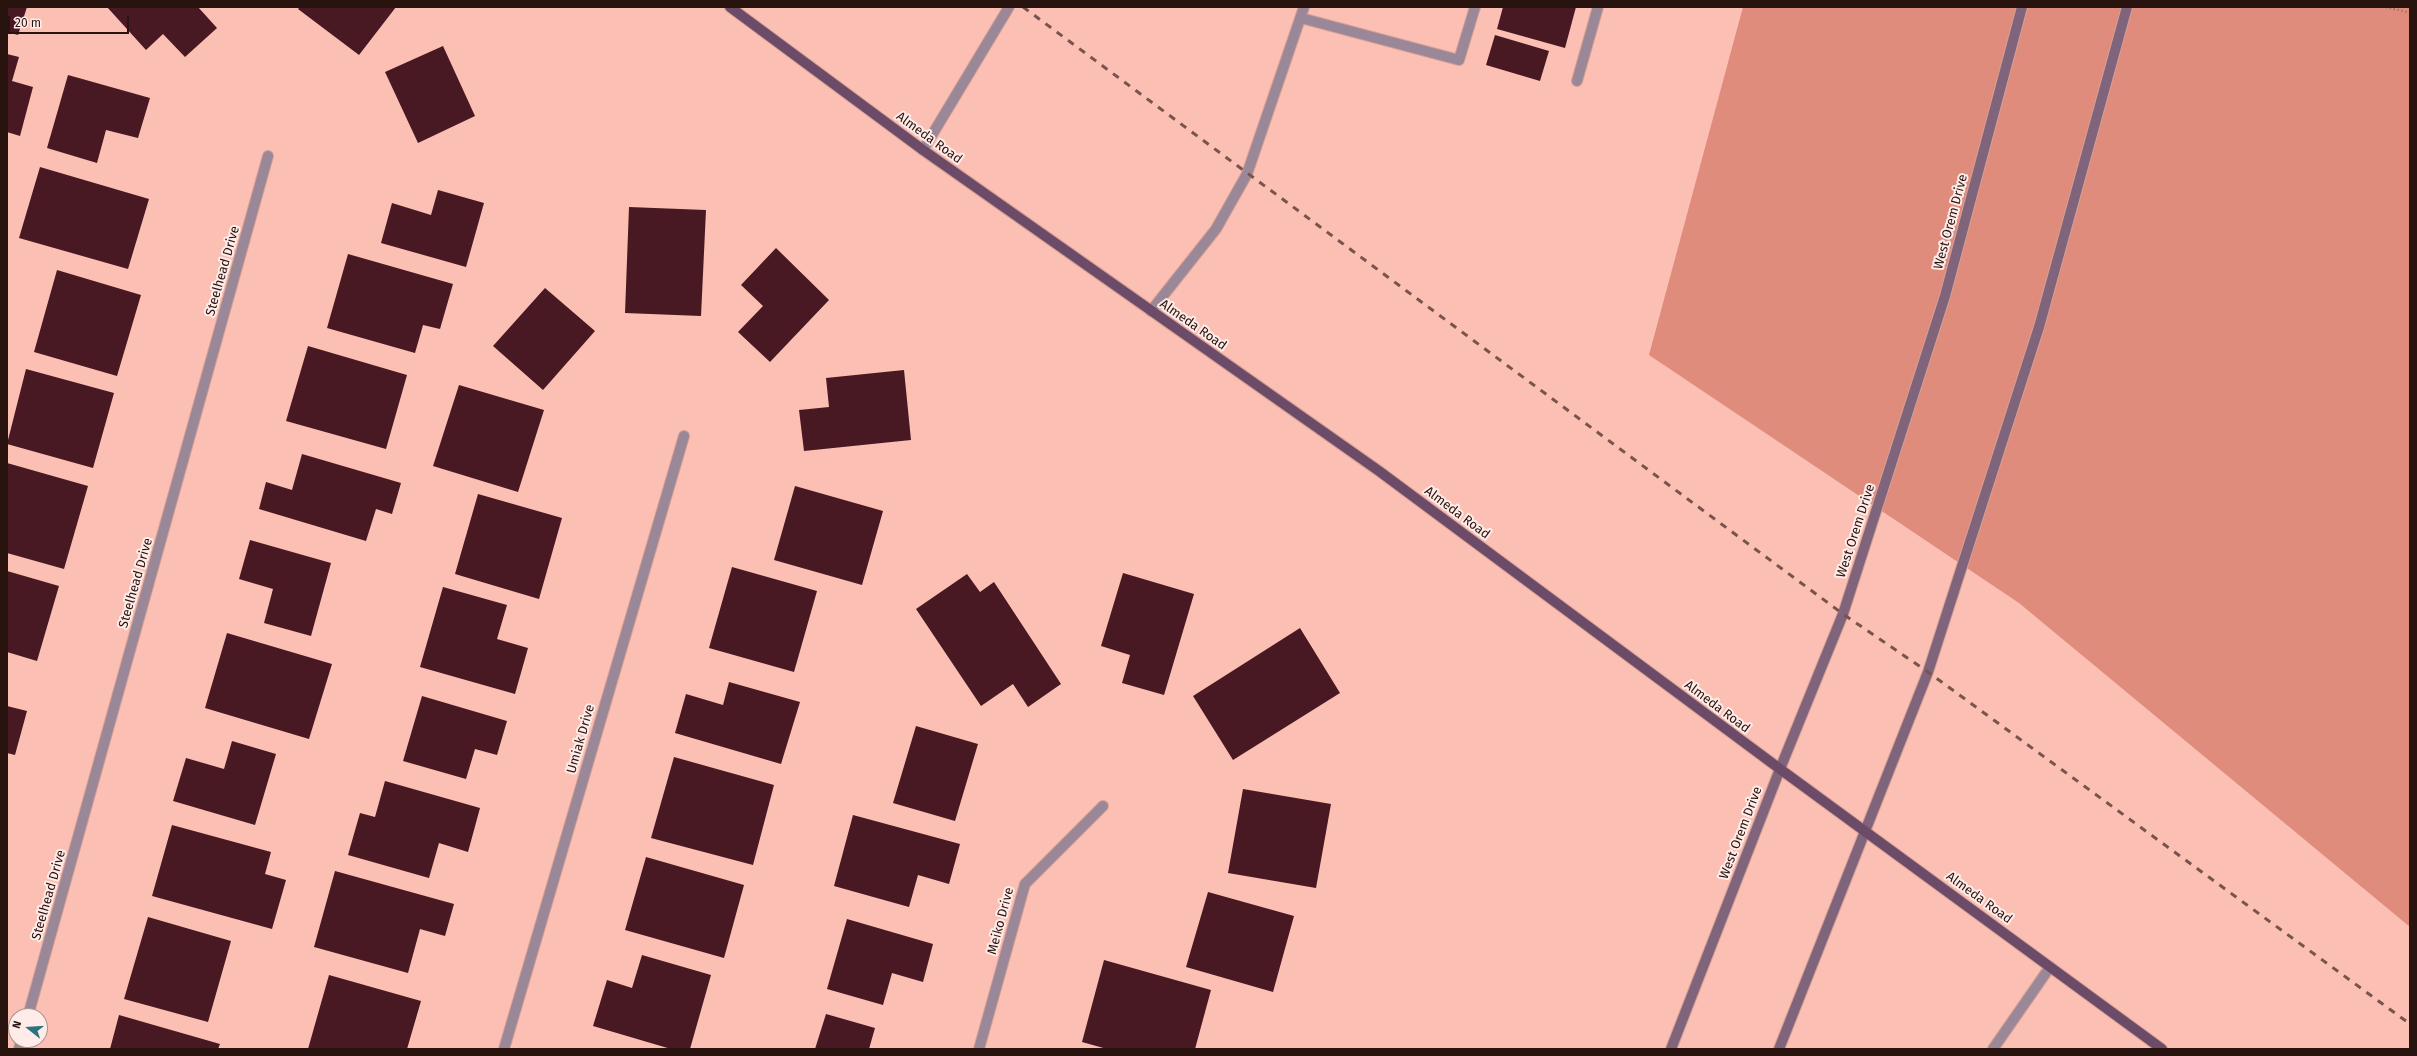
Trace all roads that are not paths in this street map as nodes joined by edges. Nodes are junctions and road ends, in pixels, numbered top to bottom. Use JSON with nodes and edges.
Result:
{"nodes":[{"id":1,"x":730,"y":7,"type":"edge"},
{"id":2,"x":1009,"y":7,"type":"edge"},
{"id":3,"x":1304,"y":7,"type":"edge"},
{"id":4,"x":1475,"y":7,"type":"edge"},
{"id":5,"x":1598,"y":7,"type":"edge"},
{"id":6,"x":2022,"y":7,"type":"edge"},
{"id":7,"x":2127,"y":7,"type":"edge"},
{"id":8,"x":1301,"y":18,"type":"junction"},
{"id":9,"x":1577,"y":81,"type":"dead end"},
{"id":10,"x":923,"y":150,"type":"junction"},
{"id":11,"x":268,"y":156,"type":"dead end"},
{"id":12,"x":1151,"y":311,"type":"junction"},
{"id":13,"x":684,"y":436,"type":"dead end"},
{"id":14,"x":1780,"y":769,"type":"junction"},
{"id":15,"x":1103,"y":806,"type":"dead end"},
{"id":16,"x":1866,"y":831,"type":"junction"},
{"id":17,"x":2050,"y":967,"type":"junction"},
{"id":18,"x":30,"y":1008,"type":"edge"},
{"id":19,"x":504,"y":1049,"type":"edge"},
{"id":20,"x":979,"y":1049,"type":"edge"},
{"id":21,"x":1671,"y":1049,"type":"edge"},
{"id":22,"x":1779,"y":1049,"type":"edge"},
{"id":23,"x":1993,"y":1049,"type":"edge"},
{"id":24,"x":2162,"y":1049,"type":"edge"}],
"edges":[{"from":1,"to":10,"type":"main road","name":"Almeda Road"},
{"from":2,"to":10,"type":"street"},
{"from":3,"to":8,"type":"street"},
{"from":4,"to":8,"type":"street"},
{"from":5,"to":9,"type":"street"},
{"from":6,"to":14,"type":"main road","name":"West Orem Drive"},
{"from":7,"to":16,"type":"main road"},
{"from":8,"to":12,"type":"street"},
{"from":10,"to":12,"type":"main road","name":"Almeda Road"},
{"from":11,"to":18,"type":"street","name":"Steelhead Drive"},
{"from":12,"to":14,"type":"main road","name":"Almeda Road"},
{"from":13,"to":19,"type":"street","name":"Umiak Drive"},
{"from":14,"to":16,"type":"main road","name":"Almeda Road"},
{"from":14,"to":21,"type":"main road","name":"West Orem Drive"},
{"from":15,"to":20,"type":"street","name":"Meiko Drive"},
{"from":16,"to":17,"type":"main road","name":"Almeda Road"},
{"from":16,"to":22,"type":"main road"},
{"from":17,"to":23,"type":"street"},
{"from":17,"to":24,"type":"main road","name":"Almeda Road"}]}
